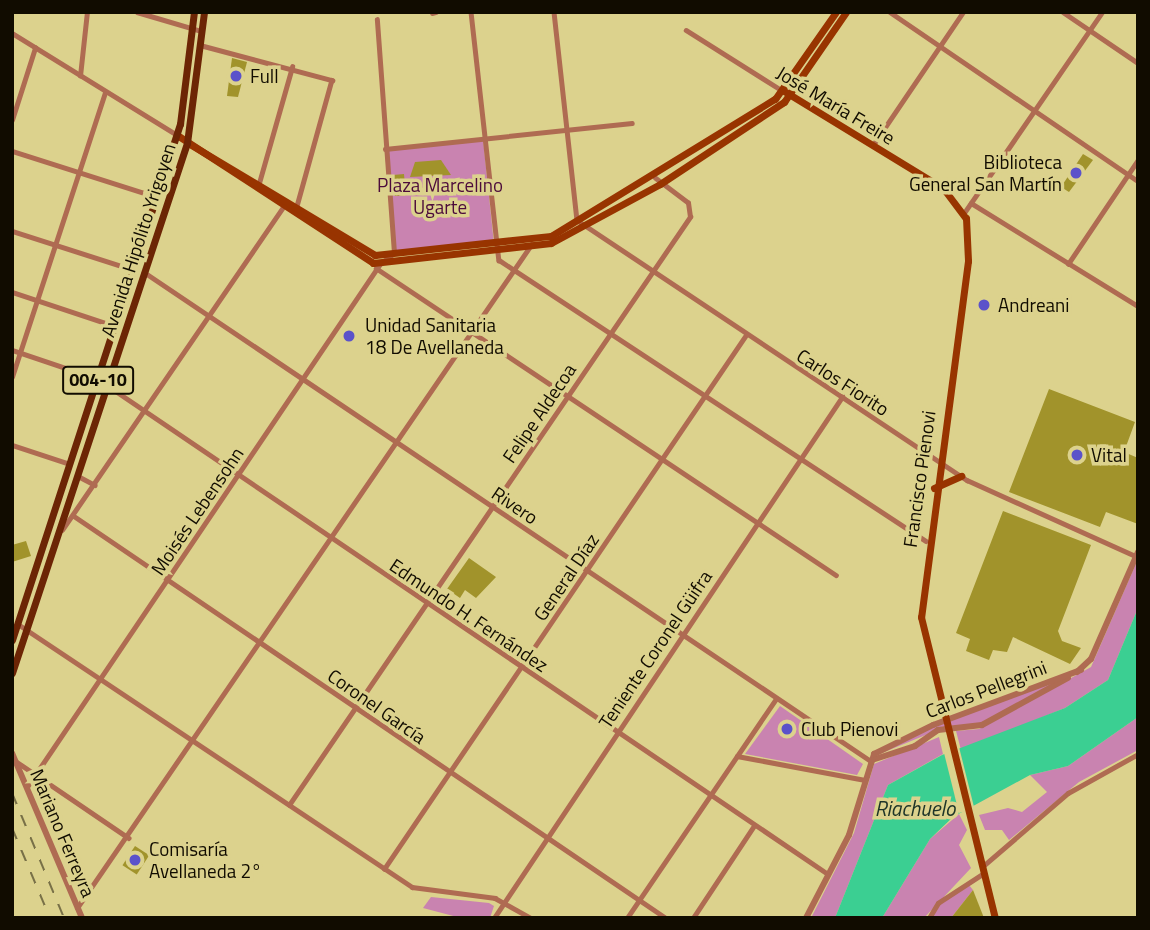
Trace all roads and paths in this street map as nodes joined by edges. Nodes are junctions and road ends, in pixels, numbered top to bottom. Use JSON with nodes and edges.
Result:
{"nodes":[{"id":1,"x":87,"y":12,"type":"edge"},
{"id":2,"x":137,"y":12,"type":"edge"},
{"id":3,"x":194,"y":12,"type":"edge"},
{"id":4,"x":204,"y":12,"type":"edge"},
{"id":5,"x":471,"y":12,"type":"edge"},
{"id":6,"x":554,"y":12,"type":"edge"},
{"id":7,"x":836,"y":12,"type":"edge"},
{"id":8,"x":846,"y":12,"type":"edge"},
{"id":9,"x":890,"y":12,"type":"edge"},
{"id":10,"x":963,"y":12,"type":"edge"},
{"id":11,"x":1063,"y":12,"type":"edge"},
{"id":12,"x":1102,"y":12,"type":"edge"},
{"id":13,"x":377,"y":20,"type":"dead end"},
{"id":14,"x":192,"y":29,"type":"junction"},
{"id":15,"x":686,"y":30,"type":"dead end"},
{"id":16,"x":1090,"y":30,"type":"junction"},
{"id":17,"x":201,"y":31,"type":"junction"},
{"id":18,"x":12,"y":33,"type":"edge"},
{"id":19,"x":200,"y":45,"type":"junction"},
{"id":20,"x":939,"y":46,"type":"junction"},
{"id":21,"x":35,"y":47,"type":"junction"},
{"id":22,"x":1138,"y":63,"type":"edge"},
{"id":23,"x":292,"y":67,"type":"junction"},
{"id":24,"x":80,"y":76,"type":"junction"},
{"id":25,"x":783,"y":91,"type":"junction"},
{"id":26,"x":105,"y":92,"type":"junction"},
{"id":27,"x":791,"y":96,"type":"junction"},
{"id":28,"x":1034,"y":110,"type":"junction"},
{"id":29,"x":12,"y":120,"type":"edge"},
{"id":30,"x":632,"y":123,"type":"dead end"},
{"id":31,"x":565,"y":130,"type":"junction"},
{"id":32,"x":177,"y":135,"type":"junction"},
{"id":33,"x":483,"y":139,"type":"junction"},
{"id":34,"x":187,"y":143,"type":"junction"},
{"id":35,"x":873,"y":145,"type":"junction"},
{"id":36,"x":385,"y":149,"type":"junction"},
{"id":37,"x":12,"y":151,"type":"edge"},
{"id":38,"x":1138,"y":160,"type":"edge"},
{"id":39,"x":79,"y":172,"type":"junction"},
{"id":40,"x":1128,"y":174,"type":"junction"},
{"id":41,"x":657,"y":181,"type":"junction"},
{"id":42,"x":1138,"y":181,"type":"edge"},
{"id":43,"x":259,"y":183,"type":"junction"},
{"id":44,"x":157,"y":197,"type":"junction"},
{"id":45,"x":285,"y":204,"type":"junction"},
{"id":46,"x":971,"y":204,"type":"junction"},
{"id":47,"x":296,"y":211,"type":"junction"},
{"id":48,"x":964,"y":212,"type":"junction"},
{"id":49,"x":583,"y":225,"type":"junction"},
{"id":50,"x":12,"y":231,"type":"edge"},
{"id":51,"x":535,"y":238,"type":"junction"},
{"id":52,"x":55,"y":245,"type":"junction"},
{"id":53,"x":495,"y":246,"type":"junction"},
{"id":54,"x":530,"y":246,"type":"junction"},
{"id":55,"x":394,"y":253,"type":"junction"},
{"id":56,"x":1068,"y":264,"type":"junction"},
{"id":57,"x":376,"y":265,"type":"junction"},
{"id":58,"x":134,"y":270,"type":"junction"},
{"id":59,"x":516,"y":271,"type":"junction"},
{"id":60,"x":652,"y":271,"type":"junction"},
{"id":61,"x":144,"y":272,"type":"junction"},
{"id":62,"x":12,"y":292,"type":"edge"},
{"id":63,"x":37,"y":300,"type":"junction"},
{"id":64,"x":1138,"y":306,"type":"edge"},
{"id":65,"x":210,"y":314,"type":"junction"},
{"id":66,"x":116,"y":327,"type":"junction"},
{"id":67,"x":473,"y":332,"type":"junction"},
{"id":68,"x":611,"y":334,"type":"junction"},
{"id":69,"x":746,"y":335,"type":"junction"},
{"id":70,"x":12,"y":350,"type":"edge"},
{"id":71,"x":20,"y":353,"type":"junction"},
{"id":72,"x":12,"y":377,"type":"edge"},
{"id":73,"x":304,"y":378,"type":"junction"},
{"id":74,"x":98,"y":379,"type":"junction"},
{"id":75,"x":106,"y":386,"type":"junction"},
{"id":76,"x":568,"y":395,"type":"junction"},
{"id":77,"x":705,"y":397,"type":"junction"},
{"id":78,"x":842,"y":397,"type":"junction"},
{"id":79,"x":144,"y":412,"type":"junction"},
{"id":80,"x":398,"y":442,"type":"junction"},
{"id":81,"x":12,"y":445,"type":"edge"},
{"id":82,"x":663,"y":459,"type":"junction"},
{"id":83,"x":800,"y":461,"type":"junction"},
{"id":84,"x":937,"y":462,"type":"junction"},
{"id":85,"x":70,"y":464,"type":"junction"},
{"id":86,"x":78,"y":476,"type":"junction"},
{"id":87,"x":238,"y":476,"type":"junction"},
{"id":88,"x":961,"y":476,"type":"junction"},
{"id":89,"x":95,"y":485,"type":"junction"},
{"id":90,"x":933,"y":489,"type":"junction"},
{"id":91,"x":493,"y":507,"type":"junction"},
{"id":92,"x":74,"y":516,"type":"junction"},
{"id":93,"x":757,"y":523,"type":"junction"},
{"id":94,"x":59,"y":534,"type":"junction"},
{"id":95,"x":332,"y":539,"type":"junction"},
{"id":96,"x":926,"y":541,"type":"junction"},
{"id":97,"x":1135,"y":554,"type":"edge"},
{"id":98,"x":587,"y":570,"type":"junction"},
{"id":99,"x":836,"y":575,"type":"dead end"},
{"id":100,"x":167,"y":579,"type":"junction"},
{"id":101,"x":427,"y":604,"type":"junction"},
{"id":102,"x":18,"y":624,"type":"junction"},
{"id":103,"x":27,"y":627,"type":"junction"},
{"id":104,"x":680,"y":634,"type":"junction"},
{"id":105,"x":12,"y":640,"type":"edge"},
{"id":106,"x":262,"y":644,"type":"junction"},
{"id":107,"x":521,"y":668,"type":"junction"},
{"id":108,"x":1081,"y":670,"type":"junction"},
{"id":109,"x":12,"y":673,"type":"edge"},
{"id":110,"x":102,"y":677,"type":"junction"},
{"id":111,"x":776,"y":699,"type":"junction"},
{"id":112,"x":993,"y":703,"type":"junction"},
{"id":113,"x":356,"y":708,"type":"junction"},
{"id":114,"x":982,"y":708,"type":"junction"},
{"id":115,"x":1000,"y":717,"type":"junction"},
{"id":116,"x":988,"y":722,"type":"junction"},
{"id":117,"x":944,"y":725,"type":"junction"},
{"id":118,"x":616,"y":732,"type":"junction"},
{"id":119,"x":909,"y":737,"type":"junction"},
{"id":120,"x":195,"y":741,"type":"junction"},
{"id":121,"x":913,"y":747,"type":"junction"},
{"id":122,"x":1138,"y":754,"type":"edge"},
{"id":123,"x":737,"y":756,"type":"junction"},
{"id":124,"x":13,"y":757,"type":"edge"},
{"id":125,"x":870,"y":761,"type":"junction"},
{"id":126,"x":449,"y":773,"type":"junction"},
{"id":127,"x":36,"y":774,"type":"junction"},
{"id":128,"x":864,"y":780,"type":"junction"},
{"id":129,"x":27,"y":787,"type":"junction"},
{"id":130,"x":710,"y":796,"type":"junction"},
{"id":131,"x":289,"y":805,"type":"junction"},
{"id":132,"x":754,"y":826,"type":"junction"},
{"id":133,"x":544,"y":835,"type":"junction"},
{"id":134,"x":129,"y":838,"type":"junction"},
{"id":135,"x":384,"y":869,"type":"junction"},
{"id":136,"x":983,"y":870,"type":"junction"},
{"id":137,"x":825,"y":872,"type":"junction"},
{"id":138,"x":502,"y":899,"type":"junction"},
{"id":139,"x":639,"y":900,"type":"junction"},
{"id":140,"x":77,"y":908,"type":"junction"},
{"id":141,"x":82,"y":918,"type":"edge"},
{"id":142,"x":494,"y":918,"type":"edge"},
{"id":143,"x":531,"y":918,"type":"edge"},
{"id":144,"x":626,"y":918,"type":"edge"},
{"id":145,"x":666,"y":918,"type":"edge"},
{"id":146,"x":692,"y":918,"type":"edge"},
{"id":147,"x":806,"y":918,"type":"edge"},
{"id":148,"x":929,"y":918,"type":"edge"},
{"id":149,"x":995,"y":918,"type":"edge"}],
"edges":[{"from":1,"to":24,"type":"street"},
{"from":2,"to":14,"type":"street"},
{"from":3,"to":14,"type":"main road","name":"Avenida Hipólito Yrigoyen","number":"004-10"},
{"from":4,"to":17,"type":"main road","name":"Avenida Hipólito Yrigoyen","number":"004-10"},
{"from":5,"to":33,"type":"street"},
{"from":6,"to":31,"type":"street"},
{"from":7,"to":25,"type":"main road"},
{"from":8,"to":27,"type":"main road"},
{"from":9,"to":20,"type":"street"},
{"from":10,"to":20,"type":"street"},
{"from":11,"to":16,"type":"street"},
{"from":12,"to":16,"type":"street"},
{"from":13,"to":36,"type":"street"},
{"from":14,"to":17,"type":"street"},
{"from":14,"to":32,"type":"main road","name":"Avenida Hipólito Yrigoyen","number":"004-10"},
{"from":15,"to":25,"type":"street","name":"José María Freire"},
{"from":16,"to":22,"type":"street"},
{"from":16,"to":28,"type":"street"},
{"from":17,"to":19,"type":"main road","name":"Avenida Hipólito Yrigoyen","number":"004-10"},
{"from":18,"to":21,"type":"street"},
{"from":19,"to":23,"type":"street"},
{"from":19,"to":34,"type":"main road","name":"Avenida Hipólito Yrigoyen","number":"004-10"},
{"from":20,"to":28,"type":"street"},
{"from":20,"to":35,"type":"street"},
{"from":21,"to":24,"type":"street"},
{"from":21,"to":29,"type":"street"},
{"from":23,"to":43,"type":"street"},
{"from":23,"to":47,"type":"street"},
{"from":24,"to":26,"type":"street"},
{"from":25,"to":27,"type":"main road","name":"José María Freire"},
{"from":25,"to":41,"type":"main road"},
{"from":26,"to":32,"type":"street"},
{"from":26,"to":39,"type":"street"},
{"from":27,"to":35,"type":"main road","name":"José María Freire"},
{"from":27,"to":41,"type":"main road"},
{"from":28,"to":40,"type":"street"},
{"from":28,"to":46,"type":"street"},
{"from":30,"to":31,"type":"street"},
{"from":31,"to":33,"type":"street"},
{"from":31,"to":49,"type":"street"},
{"from":32,"to":34,"type":"main road"},
{"from":32,"to":44,"type":"main road","name":"Avenida Hipólito Yrigoyen","number":"004-10"},
{"from":33,"to":36,"type":"street"},
{"from":33,"to":53,"type":"street"},
{"from":34,"to":43,"type":"main road"},
{"from":34,"to":45,"type":"main road"},
{"from":34,"to":61,"type":"main road","name":"Avenida Hipólito Yrigoyen","number":"004-10"},
{"from":35,"to":48,"type":"main road","name":"José María Freire"},
{"from":36,"to":55,"type":"street"},
{"from":37,"to":39,"type":"street"},
{"from":38,"to":40,"type":"street"},
{"from":39,"to":44,"type":"street"},
{"from":39,"to":52,"type":"street"},
{"from":40,"to":42,"type":"street"},
{"from":40,"to":56,"type":"street"},
{"from":41,"to":49,"type":"main road"},
{"from":41,"to":60,"type":"street","name":"Felipe Aldecoa"},
{"from":43,"to":45,"type":"main road"},
{"from":44,"to":58,"type":"main road","name":"Avenida Hipólito Yrigoyen","number":"004-10"},
{"from":45,"to":47,"type":"main road"},
{"from":45,"to":65,"type":"street"},
{"from":46,"to":48,"type":"street"},
{"from":46,"to":56,"type":"street"},
{"from":47,"to":55,"type":"main road"},
{"from":47,"to":57,"type":"main road"},
{"from":48,"to":84,"type":"main road","name":"Francisco Pienovi"},
{"from":49,"to":51,"type":"main road"},
{"from":49,"to":54,"type":"main road"},
{"from":49,"to":60,"type":"street","name":"Carlos Fiorito"},
{"from":50,"to":52,"type":"street"},
{"from":51,"to":53,"type":"main road"},
{"from":51,"to":54,"type":"street"},
{"from":52,"to":58,"type":"street"},
{"from":52,"to":63,"type":"street"},
{"from":53,"to":54,"type":"main road"},
{"from":53,"to":55,"type":"main road"},
{"from":53,"to":57,"type":"main road"},
{"from":53,"to":59,"type":"street"},
{"from":54,"to":59,"type":"street"},
{"from":55,"to":57,"type":"street","name":"Moisés Lebensohn"},
{"from":56,"to":64,"type":"street"},
{"from":57,"to":67,"type":"street"},
{"from":57,"to":73,"type":"street","name":"Moisés Lebensohn"},
{"from":58,"to":66,"type":"main road","name":"Avenida Hipólito Yrigoyen","number":"004-10"},
{"from":59,"to":67,"type":"street"},
{"from":59,"to":68,"type":"street"},
{"from":60,"to":68,"type":"street","name":"Felipe Aldecoa"},
{"from":60,"to":69,"type":"street","name":"Carlos Fiorito"},
{"from":61,"to":65,"type":"street","name":"Rivero"},
{"from":61,"to":75,"type":"main road","name":"Avenida Hipólito Yrigoyen","number":"004-10"},
{"from":62,"to":63,"type":"street"},
{"from":63,"to":66,"type":"street"},
{"from":63,"to":71,"type":"street"},
{"from":65,"to":73,"type":"street","name":"Rivero"},
{"from":65,"to":79,"type":"street"},
{"from":66,"to":74,"type":"main road","name":"Avenida Hipólito Yrigoyen","number":"004-10"},
{"from":67,"to":76,"type":"street"},
{"from":67,"to":80,"type":"street"},
{"from":68,"to":76,"type":"street","name":"Felipe Aldecoa"},
{"from":68,"to":77,"type":"street"},
{"from":69,"to":77,"type":"street","name":"General Díaz"},
{"from":69,"to":78,"type":"street","name":"Carlos Fiorito"},
{"from":70,"to":71,"type":"street"},
{"from":71,"to":72,"type":"street"},
{"from":71,"to":74,"type":"street"},
{"from":73,"to":80,"type":"street","name":"Rivero"},
{"from":73,"to":87,"type":"street","name":"Moisés Lebensohn"},
{"from":74,"to":75,"type":"street","name":"Edmundo H. Fernández"},
{"from":74,"to":85,"type":"main road","name":"Avenida Hipólito Yrigoyen","number":"004-10"},
{"from":75,"to":79,"type":"street","name":"Edmundo H. Fernández"},
{"from":75,"to":86,"type":"main road","name":"Avenida Hipólito Yrigoyen","number":"004-10"},
{"from":76,"to":82,"type":"street"},
{"from":76,"to":91,"type":"street","name":"Felipe Aldecoa"},
{"from":77,"to":82,"type":"street","name":"General Díaz"},
{"from":77,"to":83,"type":"street"},
{"from":78,"to":83,"type":"street","name":"Teniente Coronel Güifra"},
{"from":78,"to":84,"type":"street","name":"Carlos Fiorito"},
{"from":79,"to":87,"type":"street","name":"Edmundo H. Fernández"},
{"from":79,"to":89,"type":"street"},
{"from":80,"to":91,"type":"street","name":"Rivero"},
{"from":80,"to":95,"type":"street"},
{"from":81,"to":85,"type":"street"},
{"from":82,"to":93,"type":"street"},
{"from":82,"to":98,"type":"street","name":"General Díaz"},
{"from":83,"to":93,"type":"street","name":"Teniente Coronel Güifra"},
{"from":83,"to":96,"type":"street"},
{"from":84,"to":88,"type":"street","name":"Carlos Fiorito"},
{"from":84,"to":90,"type":"main road","name":"Francisco Pienovi"},
{"from":85,"to":102,"type":"main road","name":"Avenida Hipólito Yrigoyen","number":"004-10"},
{"from":86,"to":89,"type":"street"},
{"from":86,"to":94,"type":"main road","name":"Avenida Hipólito Yrigoyen","number":"004-10"},
{"from":87,"to":95,"type":"street","name":"Edmundo H. Fernández"},
{"from":87,"to":100,"type":"street","name":"Moisés Lebensohn"},
{"from":88,"to":90,"type":"main road"},
{"from":88,"to":97,"type":"street","name":"Carlos Fiorito"},
{"from":89,"to":92,"type":"street"},
{"from":90,"to":96,"type":"main road","name":"Francisco Pienovi"},
{"from":91,"to":98,"type":"street","name":"Rivero"},
{"from":91,"to":101,"type":"street","name":"Felipe Aldecoa"},
{"from":92,"to":94,"type":"street"},
{"from":92,"to":100,"type":"street","name":"Coronel García"},
{"from":93,"to":99,"type":"street"},
{"from":93,"to":104,"type":"street","name":"Teniente Coronel Güifra"},
{"from":94,"to":103,"type":"main road","name":"Avenida Hipólito Yrigoyen","number":"004-10"},
{"from":95,"to":101,"type":"street","name":"Edmundo H. Fernández"},
{"from":95,"to":106,"type":"street"},
{"from":96,"to":117,"type":"main road","name":"Francisco Pienovi"},
{"from":97,"to":108,"type":"street","name":"Carlos Pellegrini"},
{"from":98,"to":104,"type":"street","name":"Rivero"},
{"from":98,"to":107,"type":"street","name":"General Díaz"},
{"from":100,"to":106,"type":"street","name":"Coronel García"},
{"from":100,"to":110,"type":"street","name":"Moisés Lebensohn"},
{"from":101,"to":107,"type":"street","name":"Edmundo H. Fernández"},
{"from":101,"to":113,"type":"street","name":"Felipe Aldecoa"},
{"from":102,"to":103,"type":"street"},
{"from":102,"to":105,"type":"main road","name":"Avenida Hipólito Yrigoyen","number":"004-10"},
{"from":103,"to":109,"type":"main road","name":"Avenida Hipólito Yrigoyen","number":"004-10"},
{"from":103,"to":110,"type":"street"},
{"from":104,"to":111,"type":"street","name":"Rivero"},
{"from":104,"to":118,"type":"street","name":"Teniente Coronel Güifra"},
{"from":106,"to":113,"type":"street","name":"Coronel García"},
{"from":106,"to":120,"type":"street"},
{"from":107,"to":118,"type":"street","name":"Edmundo H. Fernández"},
{"from":107,"to":126,"type":"street","name":"General Díaz"},
{"from":108,"to":112,"type":"street","name":"Carlos Pellegrini"},
{"from":108,"to":115,"type":"street","name":"Carlos Pellegrini"},
{"from":110,"to":120,"type":"street"},
{"from":110,"to":127,"type":"street","name":"Moisés Lebensohn"},
{"from":111,"to":123,"type":"street"},
{"from":111,"to":125,"type":"street","name":"Rivero"},
{"from":112,"to":114,"type":"street","name":"Carlos Pellegrini"},
{"from":112,"to":115,"type":"street"},
{"from":113,"to":126,"type":"street","name":"Coronel García"},
{"from":113,"to":131,"type":"street","name":"Felipe Aldecoa"},
{"from":114,"to":116,"type":"street"},
{"from":114,"to":117,"type":"street","name":"Carlos Pellegrini"},
{"from":115,"to":116,"type":"street","name":"Carlos Pellegrini"},
{"from":116,"to":117,"type":"street","name":"Carlos Pellegrini"},
{"from":117,"to":119,"type":"street","name":"Carlos Pellegrini"},
{"from":117,"to":121,"type":"street","name":"Carlos Pellegrini"},
{"from":117,"to":136,"type":"main road","name":"Francisco Pienovi"},
{"from":118,"to":130,"type":"street","name":"Edmundo H. Fernández"},
{"from":118,"to":133,"type":"street","name":"Teniente Coronel Güifra"},
{"from":119,"to":121,"type":"street"},
{"from":119,"to":125,"type":"street","name":"Carlos Pellegrini"},
{"from":120,"to":131,"type":"street"},
{"from":120,"to":134,"type":"street"},
{"from":121,"to":125,"type":"street","name":"Carlos Pellegrini"},
{"from":122,"to":136,"type":"street"},
{"from":123,"to":128,"type":"street"},
{"from":123,"to":130,"type":"street"},
{"from":124,"to":127,"type":"street"},
{"from":124,"to":129,"type":"street","name":"Mariano Ferreyra"},
{"from":125,"to":128,"type":"street"},
{"from":126,"to":133,"type":"street","name":"Coronel García"},
{"from":126,"to":135,"type":"street","name":"General Díaz"},
{"from":127,"to":129,"type":"street","name":"Moisés Lebensohn"},
{"from":127,"to":134,"type":"street"},
{"from":128,"to":137,"type":"street"},
{"from":129,"to":140,"type":"street","name":"Mariano Ferreyra"},
{"from":130,"to":132,"type":"street","name":"Edmundo H. Fernández"},
{"from":130,"to":139,"type":"street"},
{"from":131,"to":135,"type":"street"},
{"from":132,"to":137,"type":"street","name":"Edmundo H. Fernández"},
{"from":132,"to":146,"type":"street"},
{"from":133,"to":138,"type":"street","name":"Teniente Coronel Güifra"},
{"from":133,"to":139,"type":"street","name":"Coronel García"},
{"from":134,"to":140,"type":"street"},
{"from":135,"to":138,"type":"street"},
{"from":136,"to":148,"type":"street"},
{"from":136,"to":149,"type":"main road","name":"Francisco Pienovi"},
{"from":137,"to":147,"type":"street"},
{"from":138,"to":142,"type":"street","name":"Teniente Coronel Güifra"},
{"from":138,"to":143,"type":"street"},
{"from":139,"to":144,"type":"street"},
{"from":139,"to":145,"type":"street","name":"Coronel García"},
{"from":140,"to":141,"type":"street","name":"Mariano Ferreyra"}]}
